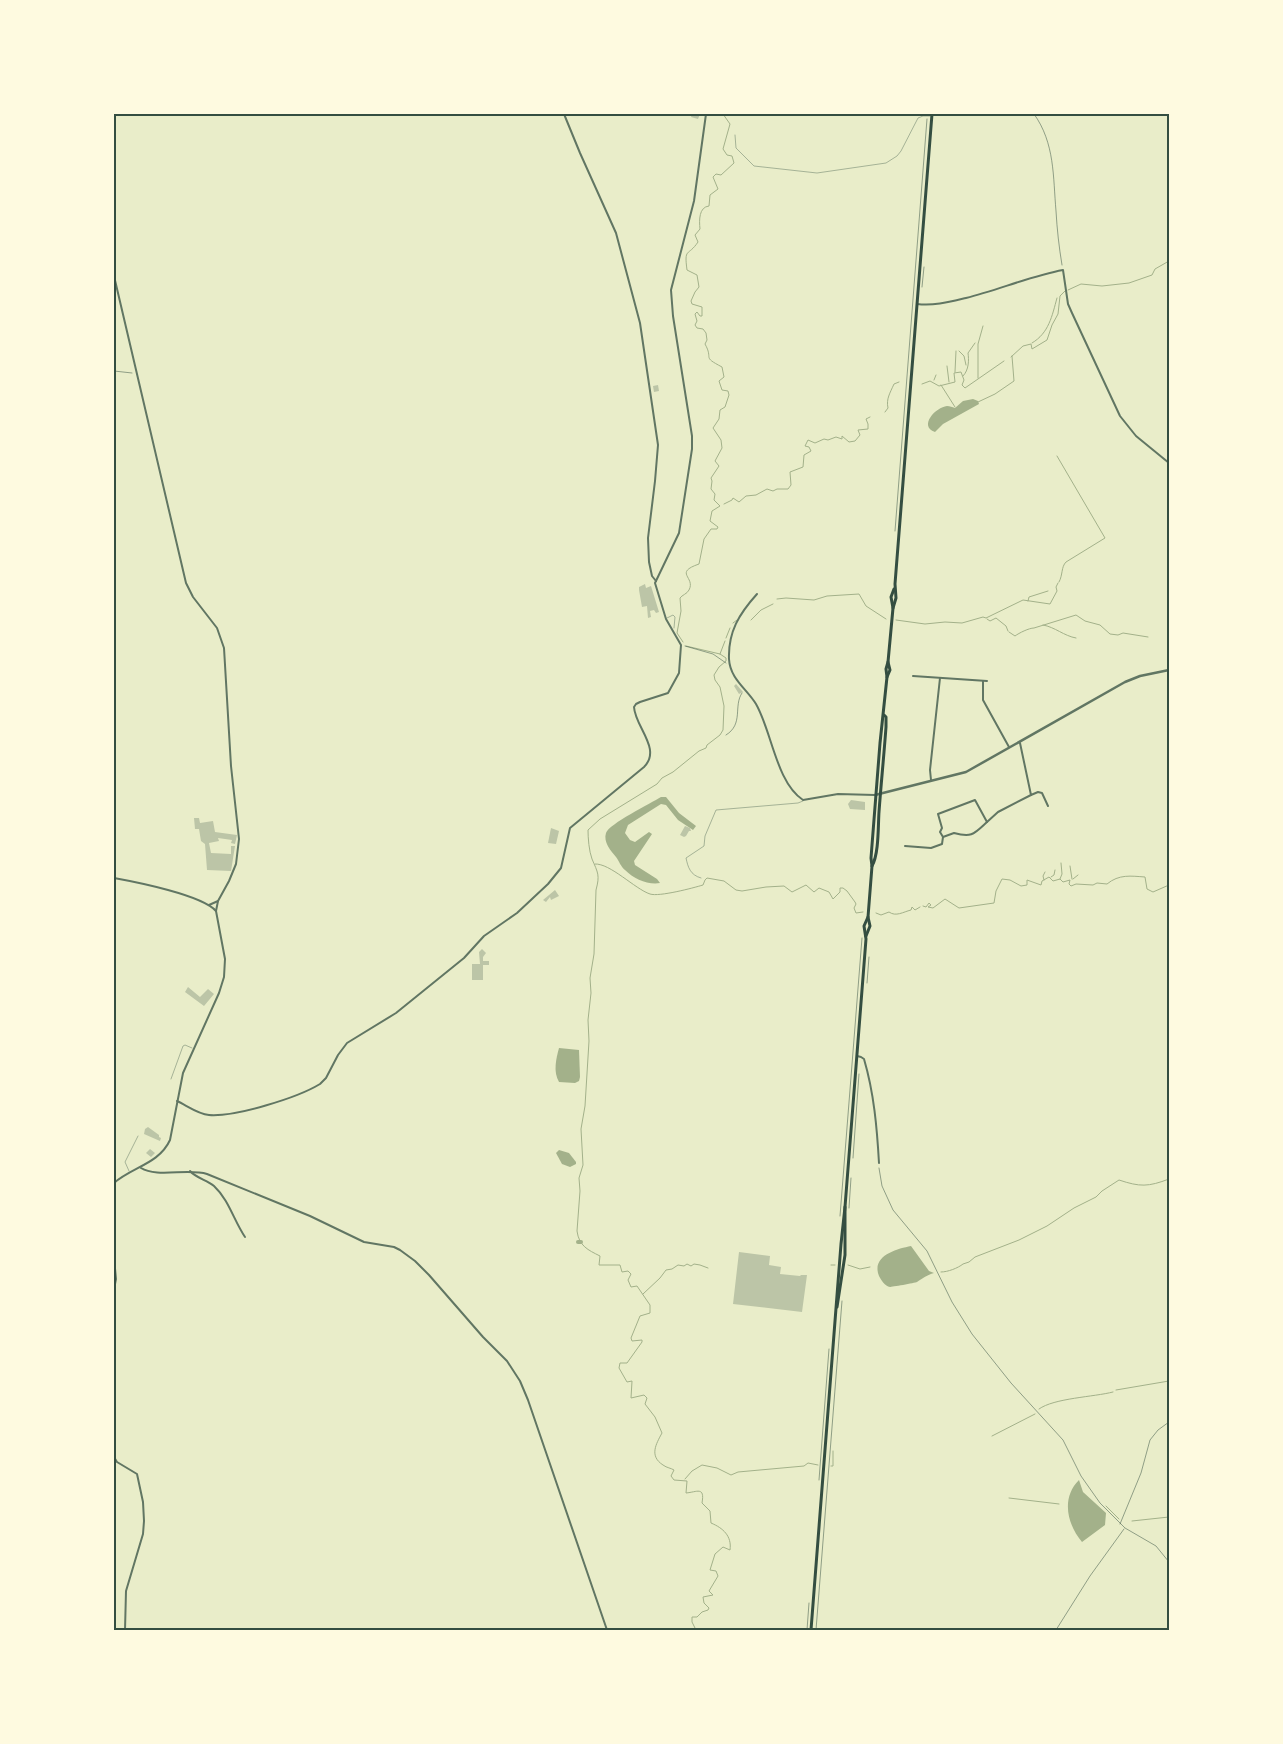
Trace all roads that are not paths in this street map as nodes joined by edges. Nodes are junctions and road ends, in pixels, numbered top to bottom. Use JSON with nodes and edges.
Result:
{"nodes":[{"id":1,"x":564,"y":114,"type":"edge"},
{"id":2,"x":706,"y":114,"type":"edge"},
{"id":3,"x":930,"y":115,"type":"edge"},
{"id":4,"x":735,"y":135,"type":"dead end"},
{"id":5,"x":1062,"y":265,"type":"road end"},
{"id":6,"x":1063,"y":270,"type":"junction"},
{"id":7,"x":114,"y":276,"type":"edge"},
{"id":8,"x":916,"y":304,"type":"junction"},
{"id":9,"x":1169,"y":463,"type":"edge"},
{"id":10,"x":656,"y":581,"type":"junction"},
{"id":11,"x":757,"y":594,"type":"dead end"},
{"id":12,"x":666,"y":619,"type":"junction"},
{"id":13,"x":673,"y":632,"type":"junction"},
{"id":14,"x":1169,"y":670,"type":"edge"},
{"id":15,"x":913,"y":676,"type":"dead end"},
{"id":16,"x":940,"y":678,"type":"junction"},
{"id":17,"x":983,"y":681,"type":"junction"},
{"id":18,"x":987,"y":681,"type":"dead end"},
{"id":19,"x":884,"y":715,"type":"junction"},
{"id":20,"x":1020,"y":743,"type":"junction"},
{"id":21,"x":1009,"y":749,"type":"junction"},
{"id":22,"x":932,"y":782,"type":"junction"},
{"id":23,"x":881,"y":793,"type":"junction"},
{"id":24,"x":875,"y":795,"type":"junction"},
{"id":25,"x":1031,"y":795,"type":"junction"},
{"id":26,"x":805,"y":800,"type":"junction"},
{"id":27,"x":1048,"y":806,"type":"dead end"},
{"id":28,"x":987,"y":822,"type":"junction"},
{"id":29,"x":943,"y":837,"type":"junction"},
{"id":30,"x":905,"y":846,"type":"dead end"},
{"id":31,"x":872,"y":866,"type":"junction"},
{"id":32,"x":114,"y":878,"type":"edge"},
{"id":33,"x":701,"y":878,"type":"dead end"},
{"id":34,"x":218,"y":901,"type":"junction"},
{"id":35,"x":209,"y":905,"type":"junction"},
{"id":36,"x":216,"y":911,"type":"junction"},
{"id":37,"x":193,"y":1049,"type":"junction"},
{"id":38,"x":854,"y":1055,"type":"junction"},
{"id":39,"x":171,"y":1079,"type":"dead end"},
{"id":40,"x":177,"y":1101,"type":"junction"},
{"id":41,"x":138,"y":1136,"type":"dead end"},
{"id":42,"x":879,"y":1163,"type":"road end"},
{"id":43,"x":141,"y":1168,"type":"junction"},
{"id":44,"x":130,"y":1172,"type":"junction"},
{"id":45,"x":190,"y":1172,"type":"junction"},
{"id":46,"x":114,"y":1183,"type":"edge"},
{"id":47,"x":245,"y":1237,"type":"dead end"},
{"id":48,"x":114,"y":1258,"type":"edge"},
{"id":49,"x":114,"y":1290,"type":"edge"},
{"id":50,"x":114,"y":1457,"type":"edge"},
{"id":51,"x":125,"y":1630,"type":"edge"},
{"id":52,"x":607,"y":1630,"type":"edge"},
{"id":53,"x":811,"y":1630,"type":"edge"}],
"edges":[{"from":1,"to":10,"type":"street"},
{"from":2,"to":10,"type":"street"},
{"from":3,"to":4,"type":"lane"},
{"from":3,"to":8,"type":"main road"},
{"from":5,"to":6,"type":"lane"},
{"from":6,"to":8,"type":"street"},
{"from":6,"to":9,"type":"street"},
{"from":7,"to":34,"type":"street"},
{"from":8,"to":19,"type":"main road"},
{"from":10,"to":12,"type":"street"},
{"from":11,"to":26,"type":"street"},
{"from":12,"to":13,"type":"street"},
{"from":12,"to":13,"type":"lane"},
{"from":13,"to":40,"type":"street"},
{"from":14,"to":20,"type":"street"},
{"from":15,"to":16,"type":"street"},
{"from":16,"to":17,"type":"street"},
{"from":16,"to":22,"type":"street"},
{"from":17,"to":18,"type":"street"},
{"from":17,"to":21,"type":"street"},
{"from":19,"to":23,"type":"main road"},
{"from":19,"to":24,"type":"main road"},
{"from":20,"to":21,"type":"street"},
{"from":20,"to":25,"type":"street"},
{"from":21,"to":22,"type":"street"},
{"from":22,"to":23,"type":"street"},
{"from":23,"to":24,"type":"street"},
{"from":23,"to":31,"type":"main road"},
{"from":24,"to":26,"type":"street"},
{"from":24,"to":31,"type":"main road"},
{"from":25,"to":27,"type":"street"},
{"from":25,"to":28,"type":"street"},
{"from":26,"to":33,"type":"lane"},
{"from":28,"to":29,"type":"street"},
{"from":28,"to":29,"type":"street"},
{"from":29,"to":30,"type":"street"},
{"from":31,"to":38,"type":"main road"},
{"from":32,"to":35,"type":"street"},
{"from":34,"to":35,"type":"street"},
{"from":34,"to":36,"type":"street"},
{"from":35,"to":36,"type":"street"},
{"from":36,"to":37,"type":"street"},
{"from":37,"to":39,"type":"lane"},
{"from":37,"to":40,"type":"street"},
{"from":38,"to":42,"type":"street"},
{"from":38,"to":53,"type":"main road"},
{"from":40,"to":43,"type":"street"},
{"from":41,"to":44,"type":"lane"},
{"from":43,"to":44,"type":"street"},
{"from":43,"to":45,"type":"street"},
{"from":44,"to":46,"type":"street"},
{"from":45,"to":47,"type":"street"},
{"from":45,"to":52,"type":"street"},
{"from":48,"to":49,"type":"street"},
{"from":50,"to":51,"type":"street"}]}
